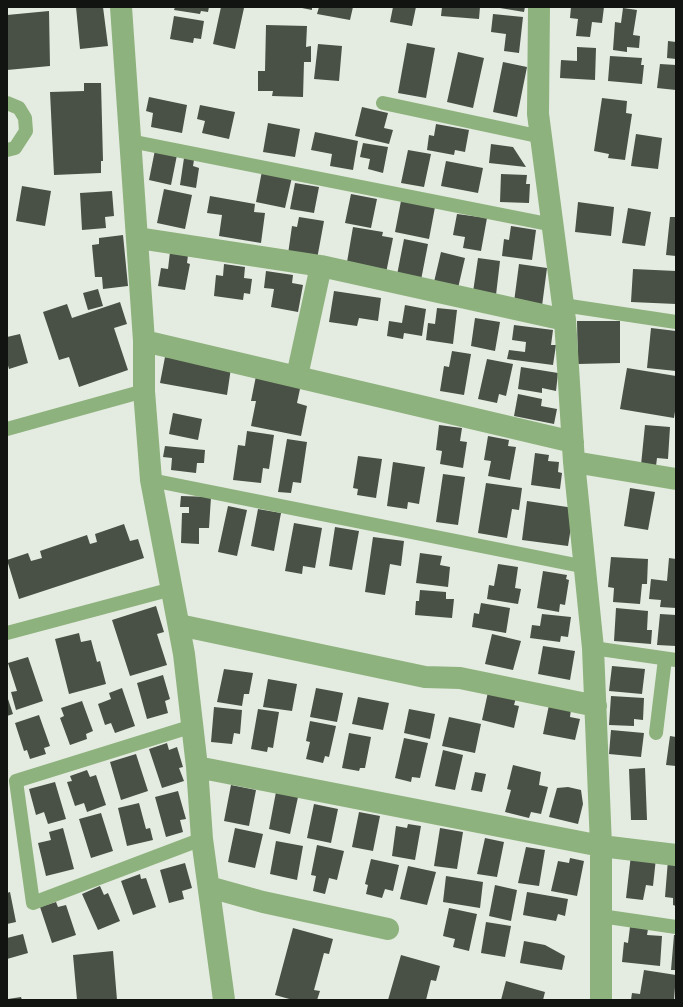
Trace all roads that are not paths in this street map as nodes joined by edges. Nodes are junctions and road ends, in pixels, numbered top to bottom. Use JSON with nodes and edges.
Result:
{"nodes":[{"id":1,"x":121,"y":7,"type":"edge"},
{"id":2,"x":539,"y":7,"type":"edge"},
{"id":3,"x":7,"y":103,"type":"edge"},
{"id":4,"x":383,"y":103,"type":"dead end"},
{"id":5,"x":542,"y":137,"type":"junction"},
{"id":6,"x":130,"y":141,"type":"junction"},
{"id":7,"x":7,"y":150,"type":"edge"},
{"id":8,"x":553,"y":226,"type":"junction"},
{"id":9,"x":138,"y":238,"type":"junction"},
{"id":10,"x":321,"y":266,"type":"junction"},
{"id":11,"x":564,"y":313,"type":"junction"},
{"id":12,"x":676,"y":322,"type":"edge"},
{"id":13,"x":144,"y":342,"type":"junction"},
{"id":14,"x":297,"y":376,"type":"junction"},
{"id":15,"x":144,"y":391,"type":"junction"},
{"id":16,"x":7,"y":429,"type":"edge"},
{"id":17,"x":573,"y":452,"type":"junction"},
{"id":18,"x":676,"y":479,"type":"edge"},
{"id":19,"x":151,"y":480,"type":"junction"},
{"id":20,"x":586,"y":567,"type":"junction"},
{"id":21,"x":172,"y":589,"type":"junction"},
{"id":22,"x":178,"y":625,"type":"junction"},
{"id":23,"x":7,"y":633,"type":"edge"},
{"id":24,"x":593,"y":648,"type":"junction"},
{"id":25,"x":671,"y":659,"type":"edge"},
{"id":26,"x":596,"y":706,"type":"junction"},
{"id":27,"x":193,"y":726,"type":"junction"},
{"id":28,"x":656,"y":733,"type":"dead end"},
{"id":29,"x":197,"y":767,"type":"junction"},
{"id":30,"x":202,"y":839,"type":"junction"},
{"id":31,"x":601,"y":846,"type":"junction"},
{"id":32,"x":676,"y":855,"type":"edge"},
{"id":33,"x":208,"y":887,"type":"junction"},
{"id":34,"x":601,"y":916,"type":"junction"},
{"id":35,"x":676,"y":927,"type":"edge"},
{"id":36,"x":388,"y":929,"type":"dead end"},
{"id":37,"x":224,"y":1000,"type":"edge"},
{"id":38,"x":601,"y":1000,"type":"edge"}],
"edges":[{"from":1,"to":6,"type":"street"},
{"from":2,"to":5,"type":"street"},
{"from":3,"to":7,"type":"lane"},
{"from":4,"to":5,"type":"lane"},
{"from":5,"to":8,"type":"street"},
{"from":6,"to":8,"type":"lane"},
{"from":6,"to":9,"type":"street"},
{"from":8,"to":11,"type":"street"},
{"from":9,"to":10,"type":"street"},
{"from":9,"to":13,"type":"street"},
{"from":10,"to":11,"type":"street"},
{"from":10,"to":14,"type":"street"},
{"from":11,"to":12,"type":"lane"},
{"from":11,"to":17,"type":"street"},
{"from":13,"to":14,"type":"street"},
{"from":13,"to":15,"type":"street"},
{"from":14,"to":17,"type":"street"},
{"from":15,"to":16,"type":"lane"},
{"from":15,"to":19,"type":"street"},
{"from":17,"to":18,"type":"street"},
{"from":17,"to":20,"type":"street"},
{"from":19,"to":20,"type":"lane"},
{"from":19,"to":21,"type":"street"},
{"from":20,"to":24,"type":"street"},
{"from":21,"to":22,"type":"street"},
{"from":21,"to":23,"type":"lane"},
{"from":22,"to":26,"type":"street"},
{"from":22,"to":27,"type":"street"},
{"from":24,"to":25,"type":"lane"},
{"from":24,"to":26,"type":"street"},
{"from":25,"to":28,"type":"lane"},
{"from":26,"to":31,"type":"street"},
{"from":27,"to":29,"type":"street"},
{"from":27,"to":30,"type":"lane"},
{"from":29,"to":30,"type":"street"},
{"from":29,"to":31,"type":"street"},
{"from":30,"to":33,"type":"street"},
{"from":31,"to":32,"type":"street"},
{"from":31,"to":34,"type":"street"},
{"from":33,"to":36,"type":"street"},
{"from":33,"to":37,"type":"street"},
{"from":34,"to":35,"type":"lane"},
{"from":34,"to":38,"type":"street"}]}
